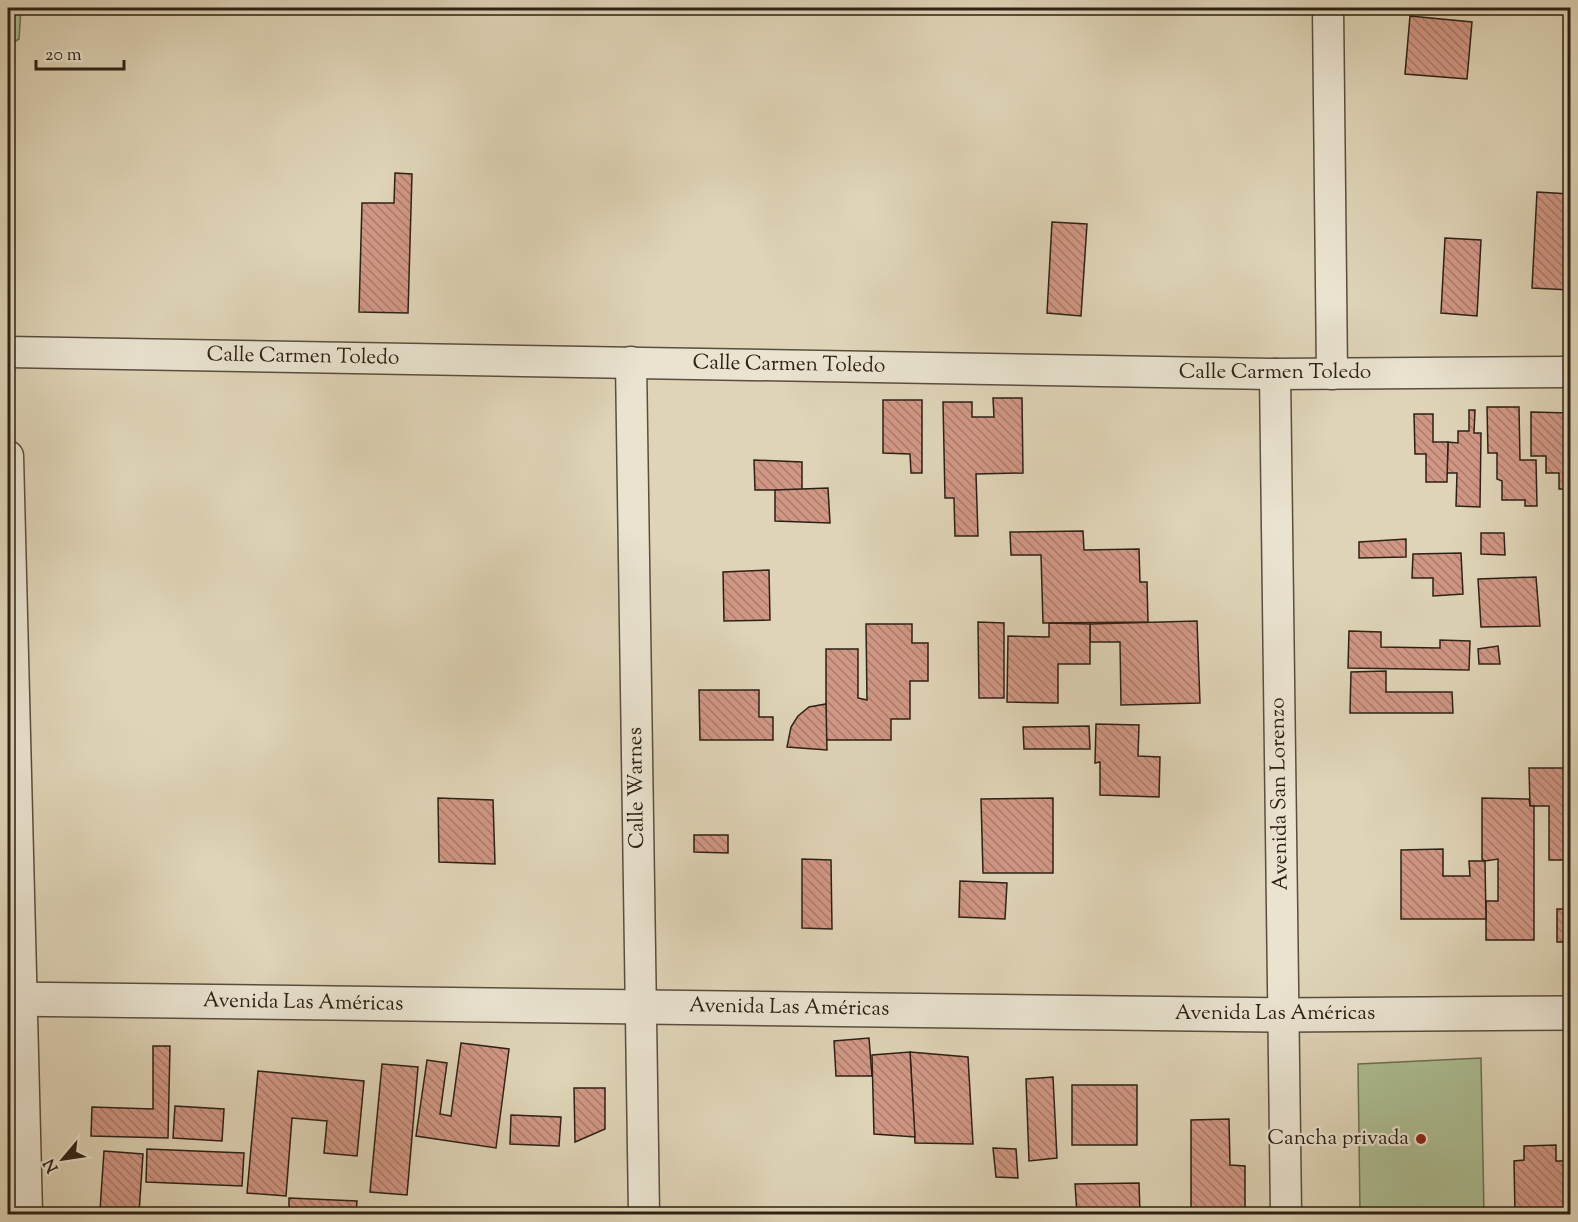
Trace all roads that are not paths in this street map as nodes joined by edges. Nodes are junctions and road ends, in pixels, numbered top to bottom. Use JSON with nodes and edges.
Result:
{"nodes":[{"id":1,"x":1328,"y":8,"type":"edge"},
{"id":2,"x":8,"y":352,"type":"edge"},
{"id":3,"x":631,"y":362,"type":"junction"},
{"id":4,"x":1570,"y":372,"type":"edge"},
{"id":5,"x":1275,"y":374,"type":"junction"},
{"id":6,"x":1332,"y":374,"type":"junction"},
{"id":7,"x":8,"y":456,"type":"edge"},
{"id":8,"x":14,"y":999,"type":"edge"},
{"id":9,"x":640,"y":1006,"type":"junction"},
{"id":10,"x":1570,"y":1013,"type":"edge"},
{"id":11,"x":1282,"y":1015,"type":"junction"},
{"id":12,"x":27,"y":1215,"type":"edge"},
{"id":13,"x":644,"y":1215,"type":"edge"},
{"id":14,"x":1286,"y":1215,"type":"edge"}],
"edges":[{"from":1,"to":6,"type":"street"},
{"from":2,"to":3,"type":"street","name":"Calle Carmen Toledo"},
{"from":3,"to":5,"type":"street","name":"Calle Carmen Toledo"},
{"from":3,"to":9,"type":"street","name":"Calle Warnes"},
{"from":4,"to":6,"type":"street","name":"Calle Carmen Toledo"},
{"from":5,"to":6,"type":"street","name":"Calle Carmen Toledo"},
{"from":5,"to":11,"type":"street","name":"Avenida San Lorenzo"},
{"from":7,"to":8,"type":"street"},
{"from":8,"to":9,"type":"street","name":"Avenida Las Américas"},
{"from":8,"to":12,"type":"street"},
{"from":9,"to":11,"type":"street","name":"Avenida Las Américas"},
{"from":9,"to":13,"type":"street","name":"Calle Warnes"},
{"from":10,"to":11,"type":"street","name":"Avenida Las Américas"},
{"from":11,"to":14,"type":"street","name":"Avenida San Lorenzo"}]}
